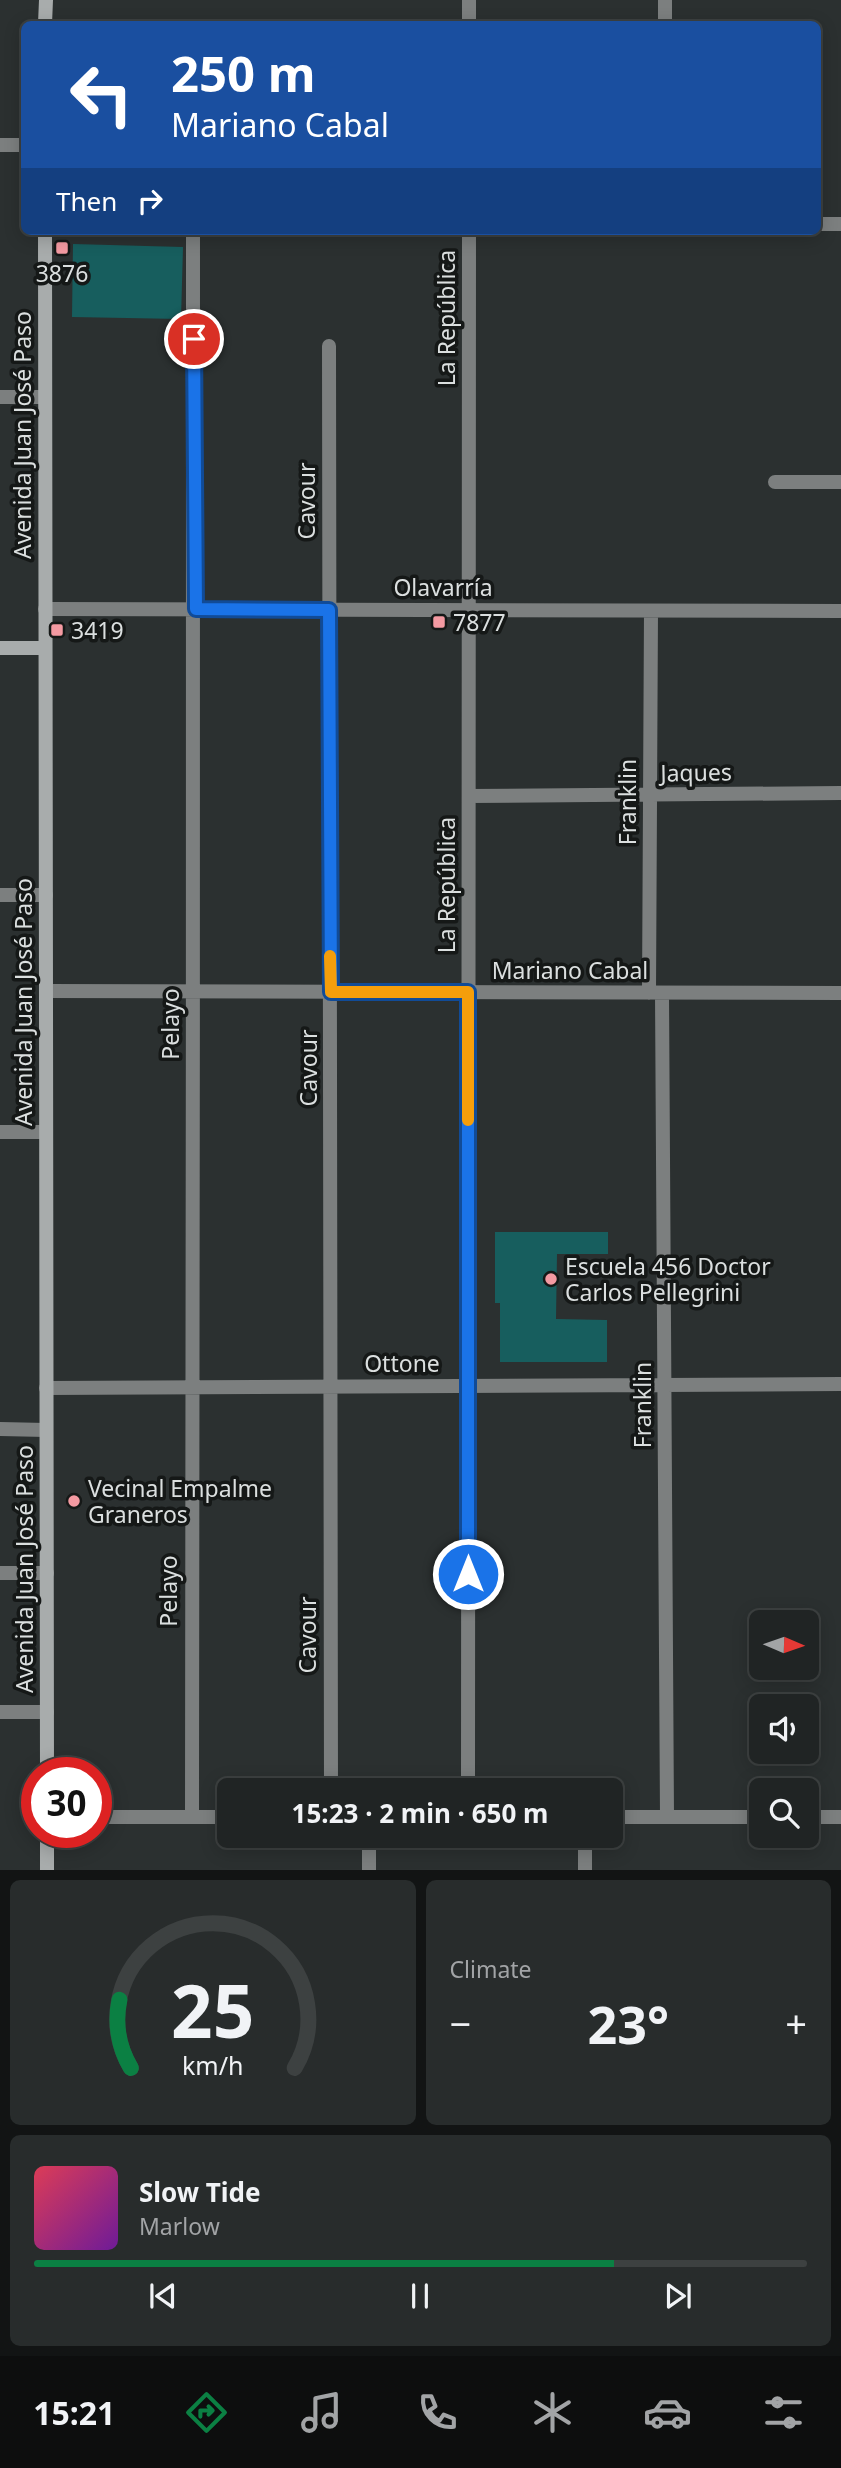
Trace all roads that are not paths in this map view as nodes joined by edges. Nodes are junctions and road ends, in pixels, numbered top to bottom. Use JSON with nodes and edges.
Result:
{"nodes":[{"id":1,"x":46,"y":0,"type":"edge"},
{"id":2,"x":469,"y":0,"type":"edge"},
{"id":3,"x":665,"y":0,"type":"edge"},
{"id":4,"x":46,"y":21,"type":"edge"},
{"id":5,"x":469,"y":21,"type":"edge"},
{"id":6,"x":665,"y":21,"type":"edge"},
{"id":7,"x":0,"y":145,"type":"edge"},
{"id":8,"x":21,"y":145,"type":"edge"},
{"id":9,"x":841,"y":223,"type":"edge"},
{"id":10,"x":821,"y":224,"type":"edge"},
{"id":11,"x":45,"y":235,"type":"edge"},
{"id":12,"x":193,"y":235,"type":"edge"},
{"id":13,"x":469,"y":235,"type":"edge"},
{"id":14,"x":328,"y":346,"type":"dead end"},
{"id":15,"x":0,"y":397,"type":"edge"},
{"id":16,"x":45,"y":397,"type":"junction"},
{"id":17,"x":775,"y":482,"type":"dead end"},
{"id":18,"x":841,"y":482,"type":"edge"},
{"id":19,"x":45,"y":608,"type":"junction"},
{"id":20,"x":196,"y":609,"type":"junction"},
{"id":21,"x":329,"y":610,"type":"junction"},
{"id":22,"x":468,"y":610,"type":"junction"},
{"id":23,"x":651,"y":611,"type":"junction"},
{"id":24,"x":841,"y":611,"type":"edge"},
{"id":25,"x":0,"y":648,"type":"edge"},
{"id":26,"x":45,"y":648,"type":"junction"},
{"id":27,"x":841,"y":793,"type":"edge"},
{"id":28,"x":468,"y":796,"type":"junction"},
{"id":29,"x":650,"y":796,"type":"junction"},
{"id":30,"x":0,"y":895,"type":"edge"},
{"id":31,"x":46,"y":895,"type":"junction"},
{"id":32,"x":46,"y":991,"type":"junction"},
{"id":33,"x":193,"y":991,"type":"junction"},
{"id":34,"x":331,"y":992,"type":"junction"},
{"id":35,"x":468,"y":992,"type":"junction"},
{"id":36,"x":655,"y":993,"type":"junction"},
{"id":37,"x":841,"y":993,"type":"edge"},
{"id":38,"x":0,"y":1132,"type":"edge"},
{"id":39,"x":46,"y":1132,"type":"junction"},
{"id":40,"x":841,"y":1384,"type":"edge"},
{"id":41,"x":468,"y":1385,"type":"junction"},
{"id":42,"x":664,"y":1385,"type":"junction"},
{"id":43,"x":329,"y":1386,"type":"junction"},
{"id":44,"x":190,"y":1387,"type":"junction"},
{"id":45,"x":46,"y":1388,"type":"junction"},
{"id":46,"x":0,"y":1430,"type":"edge"},
{"id":47,"x":46,"y":1430,"type":"junction"},
{"id":48,"x":0,"y":1573,"type":"edge"},
{"id":49,"x":47,"y":1573,"type":"junction"},
{"id":50,"x":0,"y":1712,"type":"edge"},
{"id":51,"x":47,"y":1712,"type":"junction"},
{"id":52,"x":47,"y":1757,"type":"edge"},
{"id":53,"x":331,"y":1778,"type":"edge"},
{"id":54,"x":468,"y":1778,"type":"edge"},
{"id":55,"x":819,"y":1816,"type":"edge"},
{"id":56,"x":841,"y":1816,"type":"edge"},
{"id":57,"x":112,"y":1817,"type":"edge"},
{"id":58,"x":192,"y":1817,"type":"junction"},
{"id":59,"x":217,"y":1817,"type":"edge"},
{"id":60,"x":623,"y":1817,"type":"edge"},
{"id":61,"x":667,"y":1817,"type":"junction"},
{"id":62,"x":749,"y":1817,"type":"edge"},
{"id":63,"x":47,"y":1848,"type":"edge"},
{"id":64,"x":369,"y":1848,"type":"edge"},
{"id":65,"x":585,"y":1848,"type":"edge"},
{"id":66,"x":47,"y":1870,"type":"edge"},
{"id":67,"x":369,"y":1870,"type":"edge"},
{"id":68,"x":584,"y":1870,"type":"edge"}],
"edges":[{"from":1,"to":4,"type":"main road"},
{"from":2,"to":5,"type":"street"},
{"from":3,"to":6,"type":"street"},
{"from":7,"to":8,"type":"street"},
{"from":9,"to":10,"type":"street"},
{"from":11,"to":16,"type":"main road","name":"Avenida Juan José Paso"},
{"from":12,"to":20,"type":"street","name":"Pelayo"},
{"from":13,"to":22,"type":"street","name":"La República"},
{"from":14,"to":21,"type":"street","name":"Cavour"},
{"from":15,"to":16,"type":"street"},
{"from":16,"to":19,"type":"main road","name":"Avenida Juan José Paso"},
{"from":17,"to":18,"type":"street"},
{"from":19,"to":20,"type":"street","name":"Olavarría"},
{"from":19,"to":26,"type":"main road","name":"Avenida Juan José Paso"},
{"from":20,"to":21,"type":"street","name":"Olavarría"},
{"from":20,"to":33,"type":"street","name":"Pelayo"},
{"from":21,"to":22,"type":"street","name":"Olavarría"},
{"from":21,"to":34,"type":"street","name":"Cavour"},
{"from":22,"to":23,"type":"street","name":"Olavarría"},
{"from":22,"to":28,"type":"street","name":"La República"},
{"from":23,"to":24,"type":"street","name":"Olavarría"},
{"from":23,"to":29,"type":"street","name":"Franklin"},
{"from":25,"to":26,"type":"main road"},
{"from":26,"to":31,"type":"main road","name":"Avenida Juan José Paso"},
{"from":27,"to":29,"type":"street","name":"Jaques"},
{"from":28,"to":29,"type":"street","name":"Jaques"},
{"from":28,"to":35,"type":"street","name":"La República"},
{"from":29,"to":36,"type":"street","name":"Franklin"},
{"from":30,"to":31,"type":"street"},
{"from":31,"to":32,"type":"main road","name":"Avenida Juan José Paso"},
{"from":32,"to":33,"type":"street","name":"Mariano Cabal"},
{"from":32,"to":39,"type":"main road","name":"Avenida Juan José Paso"},
{"from":33,"to":34,"type":"street","name":"Mariano Cabal"},
{"from":33,"to":44,"type":"street","name":"Pelayo"},
{"from":34,"to":35,"type":"street","name":"Mariano Cabal"},
{"from":34,"to":43,"type":"street","name":"Cavour"},
{"from":35,"to":36,"type":"street","name":"Mariano Cabal"},
{"from":35,"to":41,"type":"street","name":"La República"},
{"from":36,"to":37,"type":"street","name":"Mariano Cabal"},
{"from":36,"to":42,"type":"street","name":"Franklin"},
{"from":38,"to":39,"type":"street"},
{"from":39,"to":45,"type":"main road","name":"Avenida Juan José Paso"},
{"from":40,"to":42,"type":"street","name":"Ottone"},
{"from":41,"to":42,"type":"street","name":"Ottone"},
{"from":41,"to":43,"type":"street","name":"Ottone"},
{"from":41,"to":54,"type":"street","name":"La República"},
{"from":42,"to":61,"type":"street","name":"Franklin"},
{"from":43,"to":44,"type":"street","name":"Ottone"},
{"from":43,"to":53,"type":"street","name":"Cavour"},
{"from":44,"to":45,"type":"street","name":"Ottone"},
{"from":44,"to":58,"type":"street","name":"Pelayo"},
{"from":45,"to":47,"type":"main road","name":"Avenida Juan José Paso"},
{"from":46,"to":47,"type":"street"},
{"from":47,"to":49,"type":"main road","name":"Avenida Juan José Paso"},
{"from":48,"to":49,"type":"street"},
{"from":49,"to":51,"type":"main road","name":"Avenida Juan José Paso"},
{"from":50,"to":51,"type":"street"},
{"from":51,"to":52,"type":"main road","name":"Avenida Juan José Paso"},
{"from":55,"to":56,"type":"street"},
{"from":57,"to":58,"type":"street"},
{"from":58,"to":59,"type":"street"},
{"from":60,"to":61,"type":"street"},
{"from":61,"to":62,"type":"street"},
{"from":63,"to":66,"type":"main road"},
{"from":64,"to":67,"type":"street"},
{"from":65,"to":68,"type":"street"}]}
